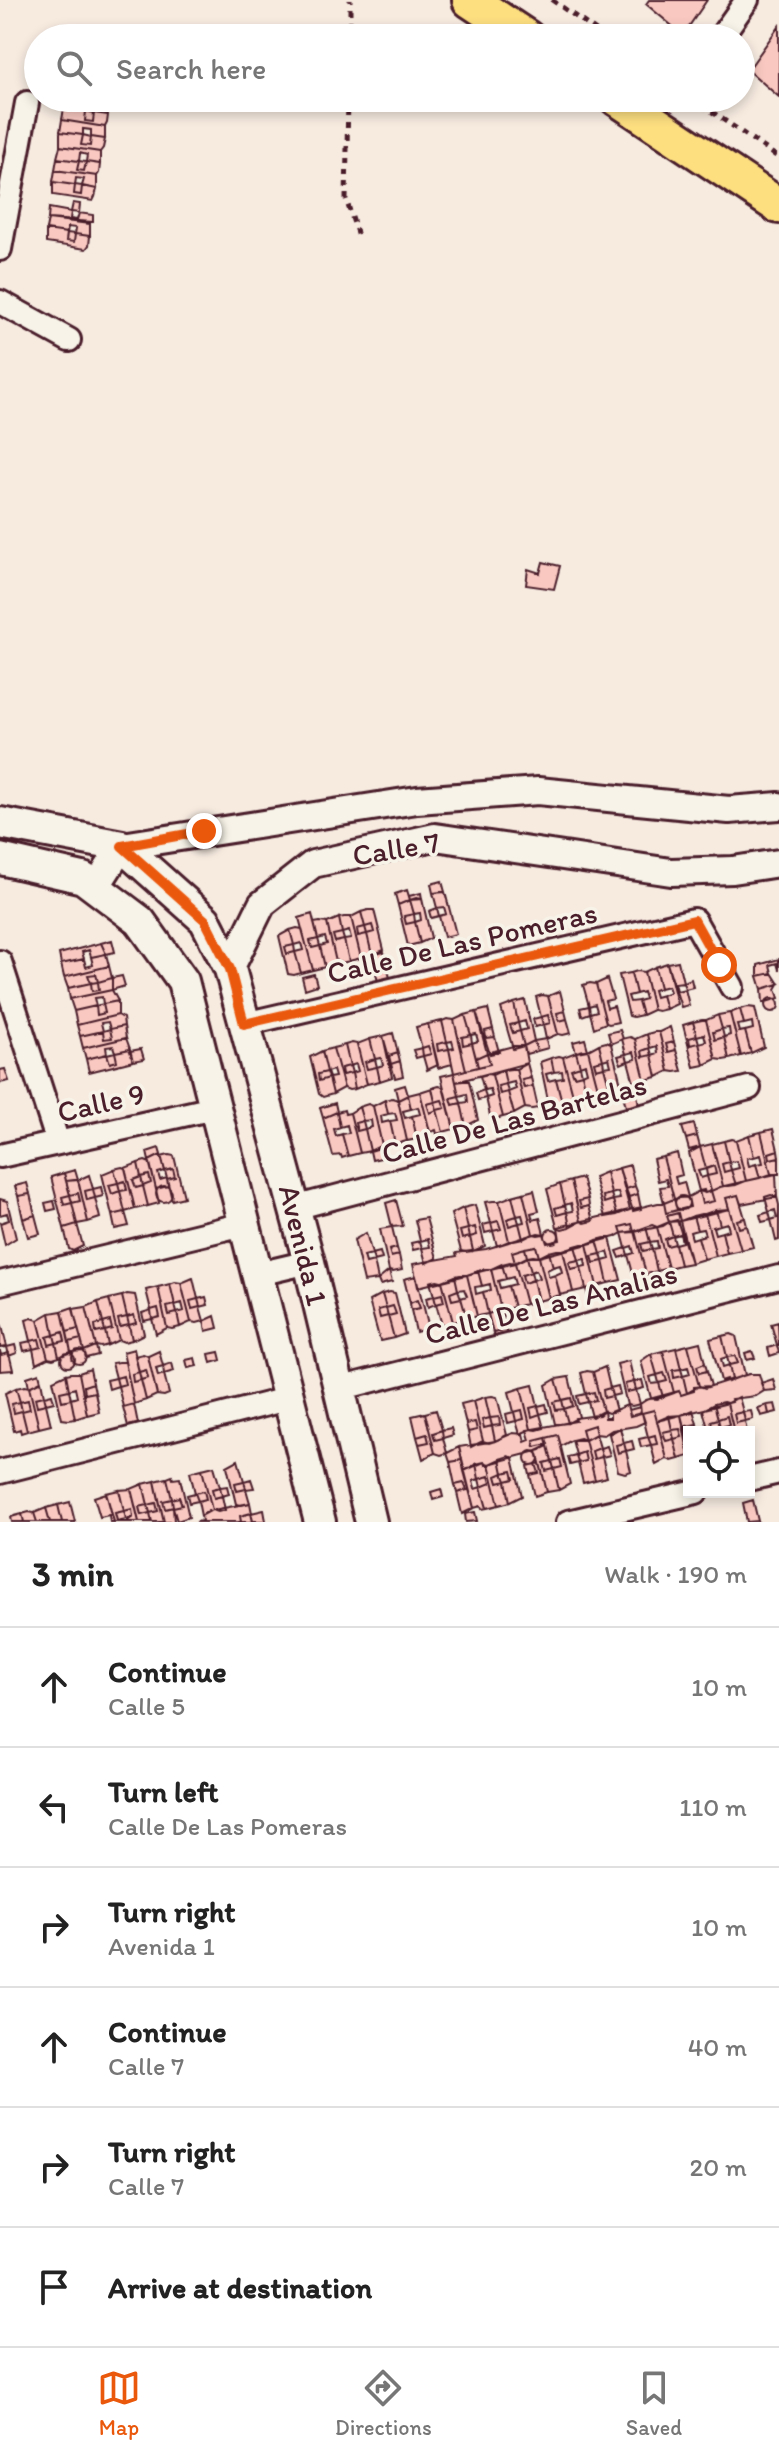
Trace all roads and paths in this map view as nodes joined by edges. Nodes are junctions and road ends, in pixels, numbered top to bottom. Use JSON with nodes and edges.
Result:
{"nodes":[{"id":1,"x":350,"y":0,"type":"edge"},
{"id":2,"x":470,"y":0,"type":"edge"},
{"id":3,"x":552,"y":0,"type":"edge"},
{"id":4,"x":747,"y":0,"type":"edge"},
{"id":5,"x":350,"y":24,"type":"edge"},
{"id":6,"x":506,"y":24,"type":"edge"},
{"id":7,"x":586,"y":24,"type":"edge"},
{"id":8,"x":730,"y":24,"type":"edge"},
{"id":9,"x":25,"y":112,"type":"edge"},
{"id":10,"x":348,"y":112,"type":"edge"},
{"id":11,"x":638,"y":112,"type":"edge"},
{"id":12,"x":712,"y":112,"type":"edge"},
{"id":13,"x":779,"y":158,"type":"edge"},
{"id":14,"x":779,"y":206,"type":"edge"},
{"id":15,"x":358,"y":236,"type":"dead end"},
{"id":16,"x":0,"y":249,"type":"edge"},
{"id":17,"x":0,"y":302,"type":"edge"},
{"id":18,"x":69,"y":340,"type":"dead end"},
{"id":19,"x":779,"y":806,"type":"edge"},
{"id":20,"x":0,"y":823,"type":"edge"},
{"id":21,"x":122,"y":846,"type":"junction"},
{"id":22,"x":0,"y":859,"type":"edge"},
{"id":23,"x":779,"y":863,"type":"edge"},
{"id":24,"x":96,"y":887,"type":"junction"},
{"id":25,"x":0,"y":962,"type":"edge"},
{"id":26,"x":230,"y":969,"type":"junction"},
{"id":27,"x":732,"y":987,"type":"dead end"},
{"id":28,"x":244,"y":1024,"type":"junction"},
{"id":29,"x":749,"y":1088,"type":"dead end"},
{"id":30,"x":214,"y":1108,"type":"junction"},
{"id":31,"x":58,"y":1143,"type":"junction"},
{"id":32,"x":0,"y":1156,"type":"edge"},
{"id":33,"x":294,"y":1208,"type":"junction"},
{"id":34,"x":244,"y":1224,"type":"junction"},
{"id":35,"x":309,"y":1262,"type":"junction"},
{"id":36,"x":258,"y":1274,"type":"junction"},
{"id":37,"x":779,"y":1277,"type":"edge"},
{"id":38,"x":0,"y":1283,"type":"edge"},
{"id":39,"x":338,"y":1389,"type":"junction"},
{"id":40,"x":287,"y":1399,"type":"junction"},
{"id":41,"x":0,"y":1472,"type":"edge"},
{"id":42,"x":779,"y":1472,"type":"edge"},
{"id":43,"x":755,"y":1478,"type":"edge"},
{"id":44,"x":683,"y":1495,"type":"edge"},
{"id":45,"x":320,"y":1522,"type":"edge"},
{"id":46,"x":371,"y":1522,"type":"edge"},
{"id":47,"x":568,"y":1522,"type":"edge"}],
"edges":[{"from":1,"to":5,"type":"path"},
{"from":2,"to":6,"type":"main road"},
{"from":3,"to":7,"type":"path"},
{"from":4,"to":8,"type":"street"},
{"from":9,"to":16,"type":"street"},
{"from":10,"to":15,"type":"path"},
{"from":11,"to":14,"type":"main road"},
{"from":12,"to":13,"type":"path"},
{"from":17,"to":18,"type":"street"},
{"from":19,"to":21,"type":"street","name":"Calle 7"},
{"from":20,"to":21,"type":"main road","name":"Calle 7"},
{"from":21,"to":24,"type":"street"},
{"from":21,"to":26,"type":"main road"},
{"from":22,"to":24,"type":"main road"},
{"from":23,"to":26,"type":"street","name":"Calle 7"},
{"from":24,"to":30,"type":"main road","name":"Avenida 1"},
{"from":25,"to":31,"type":"street"},
{"from":26,"to":28,"type":"main road","name":"Avenida 1"},
{"from":27,"to":28,"type":"street","name":"Calle De Las Pomeras"},
{"from":28,"to":33,"type":"main road","name":"Avenida 1"},
{"from":29,"to":33,"type":"street","name":"Calle De Las Bartelas"},
{"from":30,"to":31,"type":"street","name":"Calle 9"},
{"from":30,"to":34,"type":"main road","name":"Avenida 1"},
{"from":31,"to":32,"type":"street","name":"Calle 9"},
{"from":33,"to":35,"type":"main road","name":"Avenida 1"},
{"from":34,"to":36,"type":"main road","name":"Avenida 1"},
{"from":34,"to":38,"type":"street"},
{"from":35,"to":36,"type":"street"},
{"from":35,"to":39,"type":"main road","name":"Avenida 1"},
{"from":36,"to":40,"type":"main road","name":"Avenida 1"},
{"from":37,"to":39,"type":"street","name":"Calle De Las Analias"},
{"from":39,"to":46,"type":"main road","name":"Avenida 1"},
{"from":40,"to":41,"type":"street"},
{"from":40,"to":45,"type":"main road","name":"Avenida 1"},
{"from":42,"to":43,"type":"street"},
{"from":44,"to":47,"type":"street"}]}
